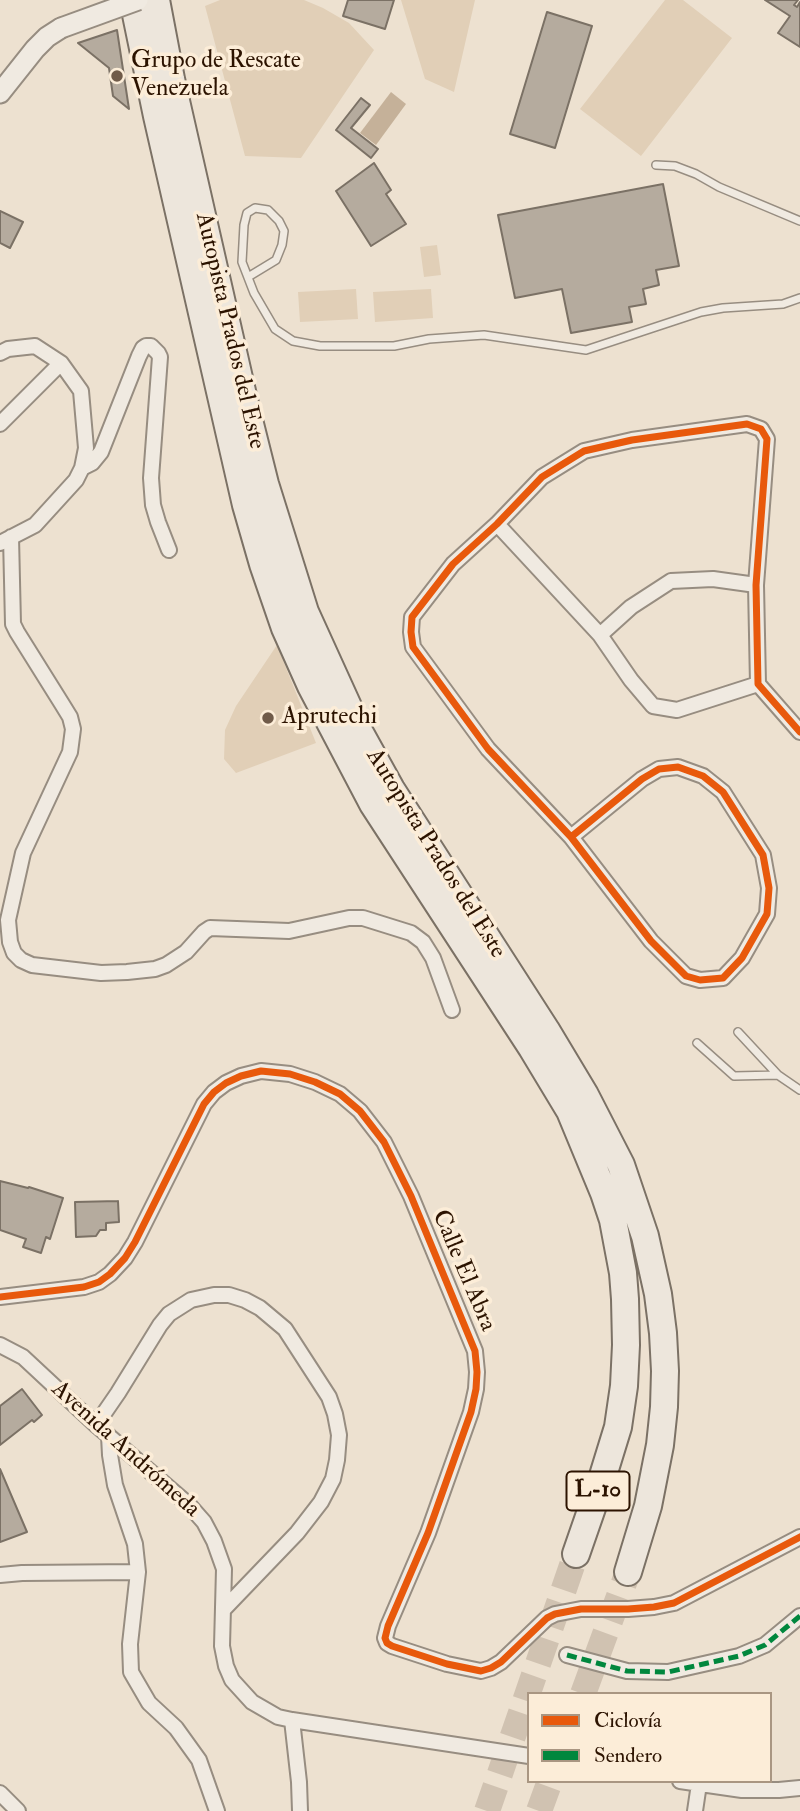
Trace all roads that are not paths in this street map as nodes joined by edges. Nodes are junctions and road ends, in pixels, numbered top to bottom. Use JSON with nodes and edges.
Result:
{"nodes":[{"id":1,"x":136,"y":0,"type":"edge"},
{"id":2,"x":156,"y":0,"type":"edge"},
{"id":3,"x":8,"y":75,"type":"edge"},
{"id":4,"x":0,"y":93,"type":"edge"},
{"id":5,"x":656,"y":164,"type":"dead end"},
{"id":6,"x":800,"y":221,"type":"edge"},
{"id":7,"x":248,"y":277,"type":"junction"},
{"id":8,"x":800,"y":298,"type":"edge"},
{"id":9,"x":0,"y":353,"type":"edge"},
{"id":10,"x":61,"y":363,"type":"junction"},
{"id":11,"x":0,"y":424,"type":"edge"},
{"id":12,"x":82,"y":468,"type":"junction"},
{"id":13,"x":497,"y":524,"type":"junction"},
{"id":14,"x":6,"y":540,"type":"edge"},
{"id":15,"x":169,"y":550,"type":"dead end"},
{"id":16,"x":756,"y":585,"type":"junction"},
{"id":17,"x":600,"y":635,"type":"junction"},
{"id":18,"x":758,"y":684,"type":"junction"},
{"id":19,"x":800,"y":732,"type":"edge"},
{"id":20,"x":571,"y":837,"type":"junction"},
{"id":21,"x":452,"y":1010,"type":"dead end"},
{"id":22,"x":738,"y":1032,"type":"dead end"},
{"id":23,"x":697,"y":1043,"type":"dead end"},
{"id":24,"x":778,"y":1075,"type":"junction"},
{"id":25,"x":800,"y":1090,"type":"edge"},
{"id":26,"x":0,"y":1297,"type":"edge"},
{"id":27,"x":0,"y":1345,"type":"edge"},
{"id":28,"x":96,"y":1425,"type":"junction"},
{"id":29,"x":109,"y":1436,"type":"junction"},
{"id":30,"x":800,"y":1537,"type":"edge"},
{"id":31,"x":576,"y":1554,"type":"tunnel mouth"},
{"id":32,"x":138,"y":1572,"type":"junction"},
{"id":33,"x":628,"y":1572,"type":"tunnel mouth"},
{"id":34,"x":0,"y":1575,"type":"edge"},
{"id":35,"x":224,"y":1609,"type":"junction"},
{"id":36,"x":800,"y":1616,"type":"edge"},
{"id":37,"x":567,"y":1655,"type":"dead end"},
{"id":38,"x":292,"y":1720,"type":"junction"},
{"id":39,"x":527,"y":1756,"type":"edge"},
{"id":40,"x":693,"y":1783,"type":"edge"},
{"id":41,"x":699,"y":1784,"type":"junction"},
{"id":42,"x":800,"y":1788,"type":"edge"},
{"id":43,"x":0,"y":1793,"type":"edge"},
{"id":44,"x":18,"y":1811,"type":"edge"},
{"id":45,"x":217,"y":1811,"type":"edge"},
{"id":46,"x":300,"y":1811,"type":"edge"},
{"id":47,"x":695,"y":1811,"type":"edge"}],
"edges":[{"from":1,"to":3,"type":"street","bridge":true},
{"from":1,"to":31,"type":"highway","name":"Autopista Prados del Este","number":"L-10"},
{"from":2,"to":33,"type":"highway","name":"Autopista Prados del Este","number":"L-10"},
{"from":3,"to":4,"type":"street"},
{"from":5,"to":6,"type":"lane"},
{"from":7,"to":7,"type":"lane"},
{"from":7,"to":8,"type":"lane"},
{"from":9,"to":10,"type":"street"},
{"from":10,"to":11,"type":"street"},
{"from":10,"to":12,"type":"street"},
{"from":12,"to":14,"type":"street"},
{"from":12,"to":15,"type":"street"},
{"from":13,"to":16,"type":"street"},
{"from":13,"to":17,"type":"street"},
{"from":13,"to":20,"type":"street"},
{"from":14,"to":21,"type":"street"},
{"from":16,"to":17,"type":"street"},
{"from":16,"to":18,"type":"street"},
{"from":17,"to":18,"type":"street"},
{"from":18,"to":19,"type":"street"},
{"from":20,"to":20,"type":"street"},
{"from":22,"to":24,"type":"lane"},
{"from":23,"to":24,"type":"lane"},
{"from":24,"to":25,"type":"lane"},
{"from":26,"to":30,"type":"street","name":"Calle El Abra"},
{"from":27,"to":28,"type":"street","name":"Avenida Andrómeda"},
{"from":28,"to":29,"type":"street","name":"Avenida Andrómeda"},
{"from":28,"to":35,"type":"street"},
{"from":29,"to":32,"type":"street"},
{"from":29,"to":35,"type":"street","name":"Avenida Andrómeda"},
{"from":32,"to":34,"type":"street"},
{"from":32,"to":45,"type":"street"},
{"from":35,"to":38,"type":"street","name":"Avenida Andrómeda"},
{"from":36,"to":37,"type":"street"},
{"from":38,"to":39,"type":"street","name":"Avenida Andrómeda"},
{"from":38,"to":46,"type":"street"},
{"from":40,"to":41,"type":"street"},
{"from":41,"to":42,"type":"street"},
{"from":41,"to":47,"type":"street"},
{"from":43,"to":44,"type":"street"}]}
